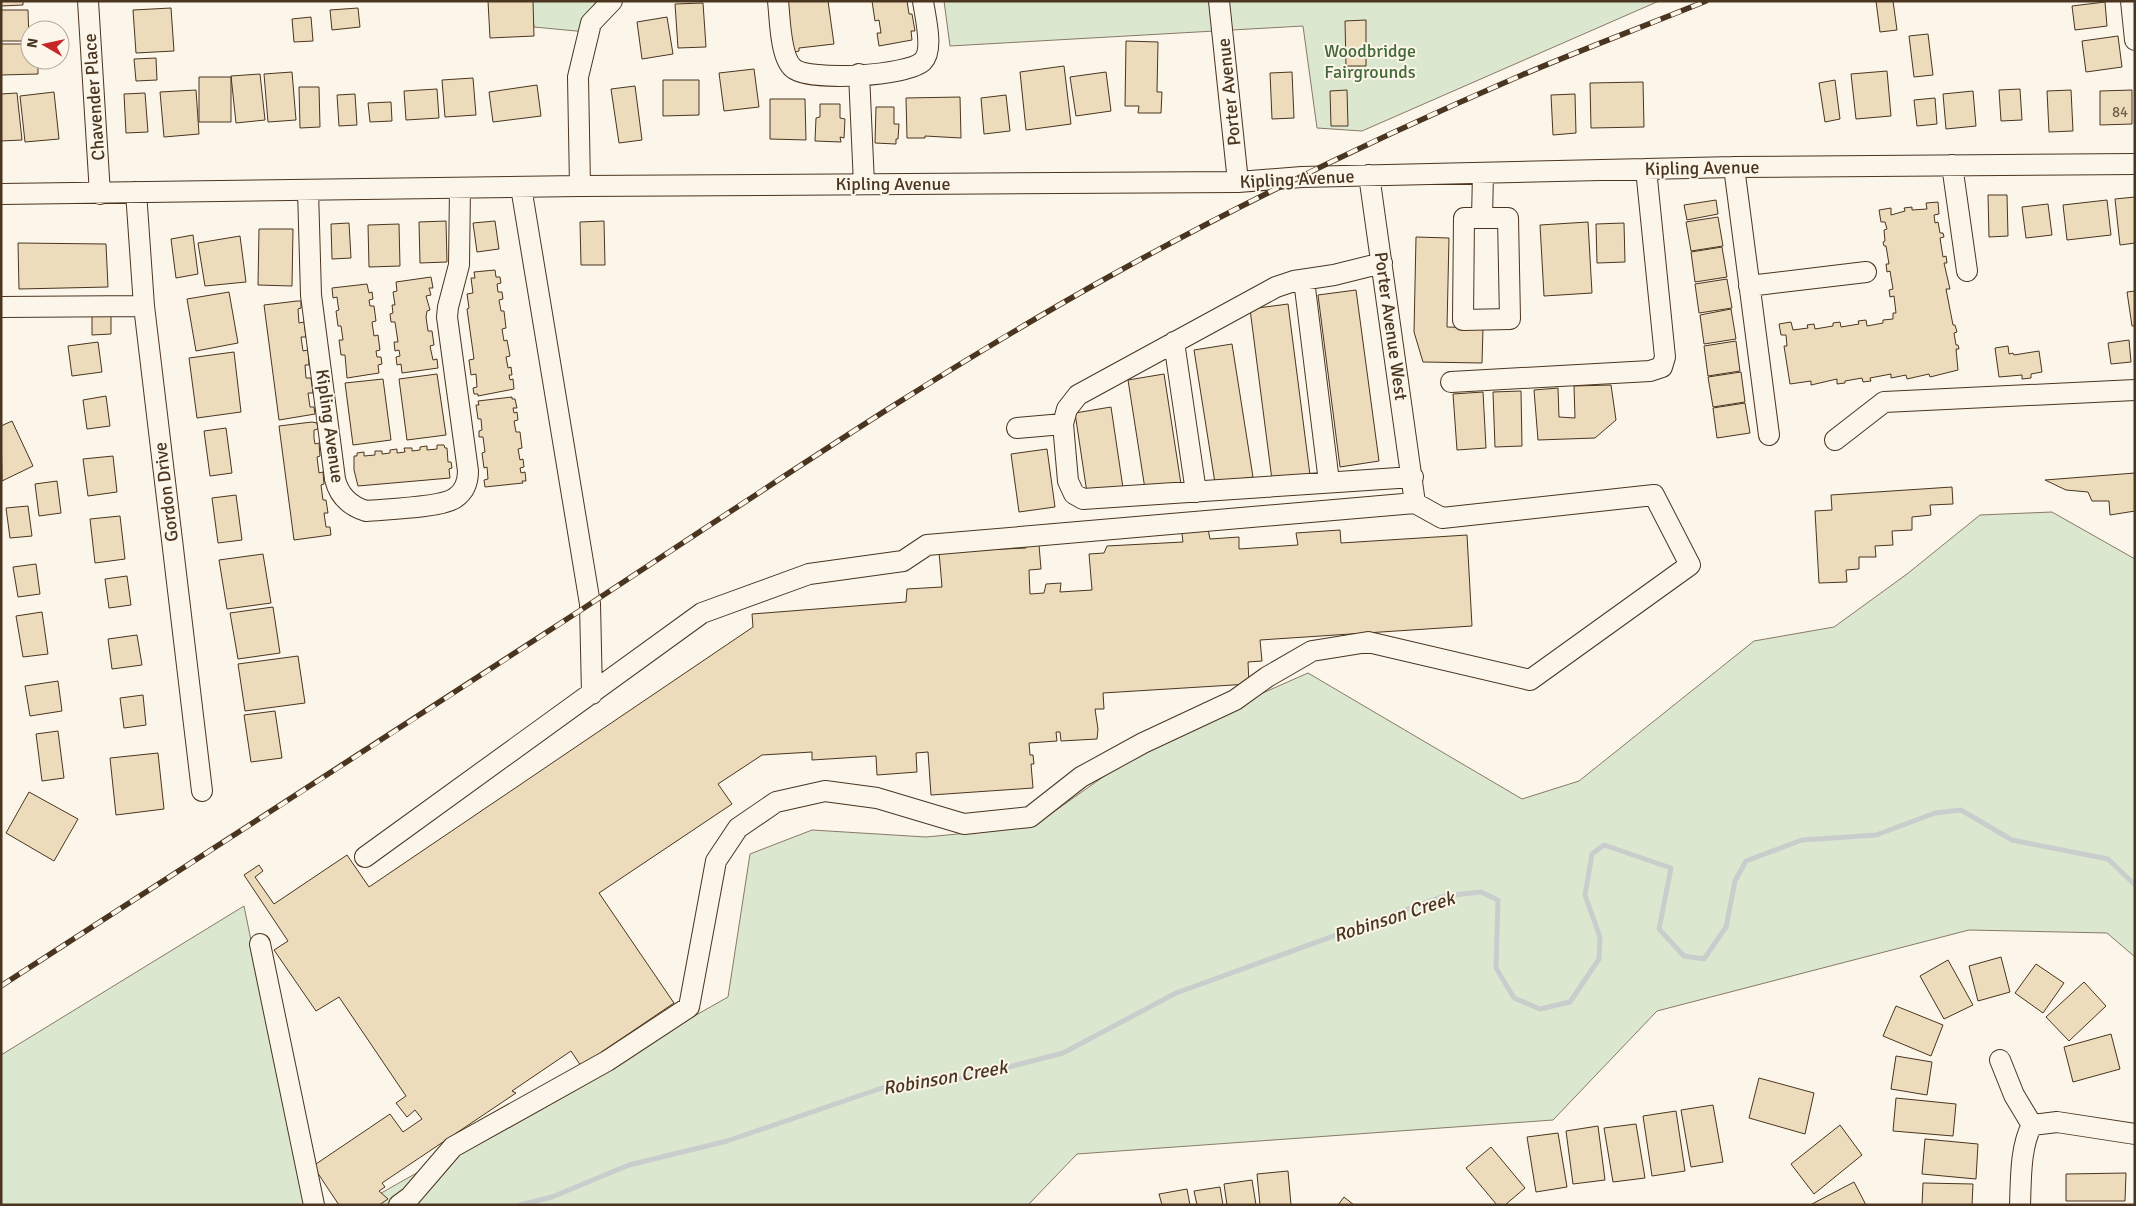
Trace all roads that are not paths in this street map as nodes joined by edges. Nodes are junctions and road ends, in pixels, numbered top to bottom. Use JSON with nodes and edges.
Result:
{"nodes":[{"id":1,"x":88,"y":1,"type":"edge"},
{"id":2,"x":612,"y":1,"type":"edge"},
{"id":3,"x":778,"y":1,"type":"edge"},
{"id":4,"x":924,"y":1,"type":"edge"},
{"id":5,"x":1219,"y":1,"type":"edge"},
{"id":6,"x":2130,"y":1,"type":"edge"},
{"id":7,"x":2135,"y":40,"type":"edge"},
{"id":8,"x":859,"y":74,"type":"junction"},
{"id":9,"x":2135,"y":164,"type":"edge"},
{"id":10,"x":1952,"y":165,"type":"junction"},
{"id":11,"x":1734,"y":167,"type":"junction"},
{"id":12,"x":1646,"y":169,"type":"junction"},
{"id":13,"x":1483,"y":173,"type":"junction"},
{"id":14,"x":1369,"y":175,"type":"junction"},
{"id":15,"x":1238,"y":182,"type":"junction"},
{"id":16,"x":864,"y":184,"type":"junction"},
{"id":17,"x":580,"y":186,"type":"junction"},
{"id":18,"x":521,"y":187,"type":"junction"},
{"id":19,"x":460,"y":188,"type":"junction"},
{"id":20,"x":308,"y":190,"type":"junction"},
{"id":21,"x":136,"y":192,"type":"junction"},
{"id":22,"x":1,"y":194,"type":"edge"},
{"id":23,"x":100,"y":194,"type":"junction"},
{"id":24,"x":1482,"y":218,"type":"junction"},
{"id":25,"x":1382,"y":263,"type":"junction"},
{"id":26,"x":1967,"y":271,"type":"dead end"},
{"id":27,"x":1866,"y":272,"type":"dead end"},
{"id":28,"x":1304,"y":280,"type":"junction"},
{"id":29,"x":1750,"y":286,"type":"junction"},
{"id":30,"x":144,"y":306,"type":"junction"},
{"id":31,"x":1,"y":307,"type":"edge"},
{"id":32,"x":1174,"y":342,"type":"junction"},
{"id":33,"x":1452,"y":382,"type":"dead end"},
{"id":34,"x":2135,"y":390,"type":"edge"},
{"id":35,"x":1063,"y":424,"type":"junction"},
{"id":36,"x":1017,"y":428,"type":"dead end"},
{"id":37,"x":1769,"y":435,"type":"dead end"},
{"id":38,"x":1835,"y":440,"type":"dead end"},
{"id":39,"x":1413,"y":477,"type":"junction"},
{"id":40,"x":1329,"y":482,"type":"junction"},
{"id":41,"x":1196,"y":492,"type":"junction"},
{"id":42,"x":1415,"y":503,"type":"junction"},
{"id":43,"x":592,"y":694,"type":"junction"},
{"id":44,"x":202,"y":791,"type":"dead end"},
{"id":45,"x":365,"y":857,"type":"dead end"},
{"id":46,"x":260,"y":944,"type":"dead end"},
{"id":47,"x":2000,"y":1060,"type":"dead end"},
{"id":48,"x":2032,"y":1125,"type":"junction"},
{"id":49,"x":2135,"y":1134,"type":"edge"},
{"id":50,"x":314,"y":1205,"type":"edge"},
{"id":51,"x":399,"y":1205,"type":"edge"},
{"id":52,"x":2020,"y":1205,"type":"edge"}],
"edges":[{"from":1,"to":23,"type":"street","name":"Chavender Place"},
{"from":2,"to":17,"type":"street"},
{"from":3,"to":8,"type":"street"},
{"from":4,"to":8,"type":"street"},
{"from":5,"to":15,"type":"street","name":"Porter Avenue"},
{"from":6,"to":7,"type":"street"},
{"from":8,"to":16,"type":"street"},
{"from":9,"to":10,"type":"street","name":"Kipling Avenue"},
{"from":10,"to":11,"type":"street","name":"Kipling Avenue"},
{"from":10,"to":26,"type":"street"},
{"from":11,"to":12,"type":"street","name":"Kipling Avenue"},
{"from":11,"to":29,"type":"street"},
{"from":12,"to":13,"type":"street","name":"Kipling Avenue"},
{"from":12,"to":33,"type":"street"},
{"from":13,"to":14,"type":"street","name":"Kipling Avenue"},
{"from":13,"to":24,"type":"street"},
{"from":14,"to":15,"type":"street","name":"Kipling Avenue"},
{"from":14,"to":25,"type":"street","name":"Porter Avenue West"},
{"from":15,"to":16,"type":"street","name":"Kipling Avenue"},
{"from":16,"to":17,"type":"street","name":"Kipling Avenue"},
{"from":17,"to":18,"type":"street","name":"Kipling Avenue"},
{"from":18,"to":19,"type":"street","name":"Kipling Avenue"},
{"from":18,"to":43,"type":"street"},
{"from":19,"to":20,"type":"street","name":"Kipling Avenue"},
{"from":19,"to":20,"type":"street","name":"Kipling Avenue"},
{"from":20,"to":21,"type":"street","name":"Kipling Avenue"},
{"from":21,"to":23,"type":"street","name":"Kipling Avenue"},
{"from":21,"to":30,"type":"street","name":"Gordon Drive"},
{"from":22,"to":23,"type":"street","name":"Kipling Avenue"},
{"from":24,"to":24,"type":"street"},
{"from":25,"to":28,"type":"street"},
{"from":25,"to":39,"type":"street","name":"Porter Avenue West"},
{"from":27,"to":29,"type":"street"},
{"from":28,"to":32,"type":"street"},
{"from":28,"to":40,"type":"street"},
{"from":29,"to":37,"type":"street"},
{"from":30,"to":31,"type":"street"},
{"from":30,"to":44,"type":"street","name":"Gordon Drive"},
{"from":32,"to":35,"type":"street"},
{"from":32,"to":41,"type":"street"},
{"from":34,"to":38,"type":"street"},
{"from":35,"to":36,"type":"street"},
{"from":35,"to":41,"type":"street"},
{"from":39,"to":40,"type":"street"},
{"from":39,"to":42,"type":"street","name":"Porter Avenue West"},
{"from":40,"to":41,"type":"street"},
{"from":42,"to":43,"type":"street"},
{"from":42,"to":51,"type":"street"},
{"from":43,"to":45,"type":"street"},
{"from":46,"to":50,"type":"street"},
{"from":47,"to":48,"type":"street"},
{"from":48,"to":49,"type":"street"},
{"from":48,"to":52,"type":"street"}]}
